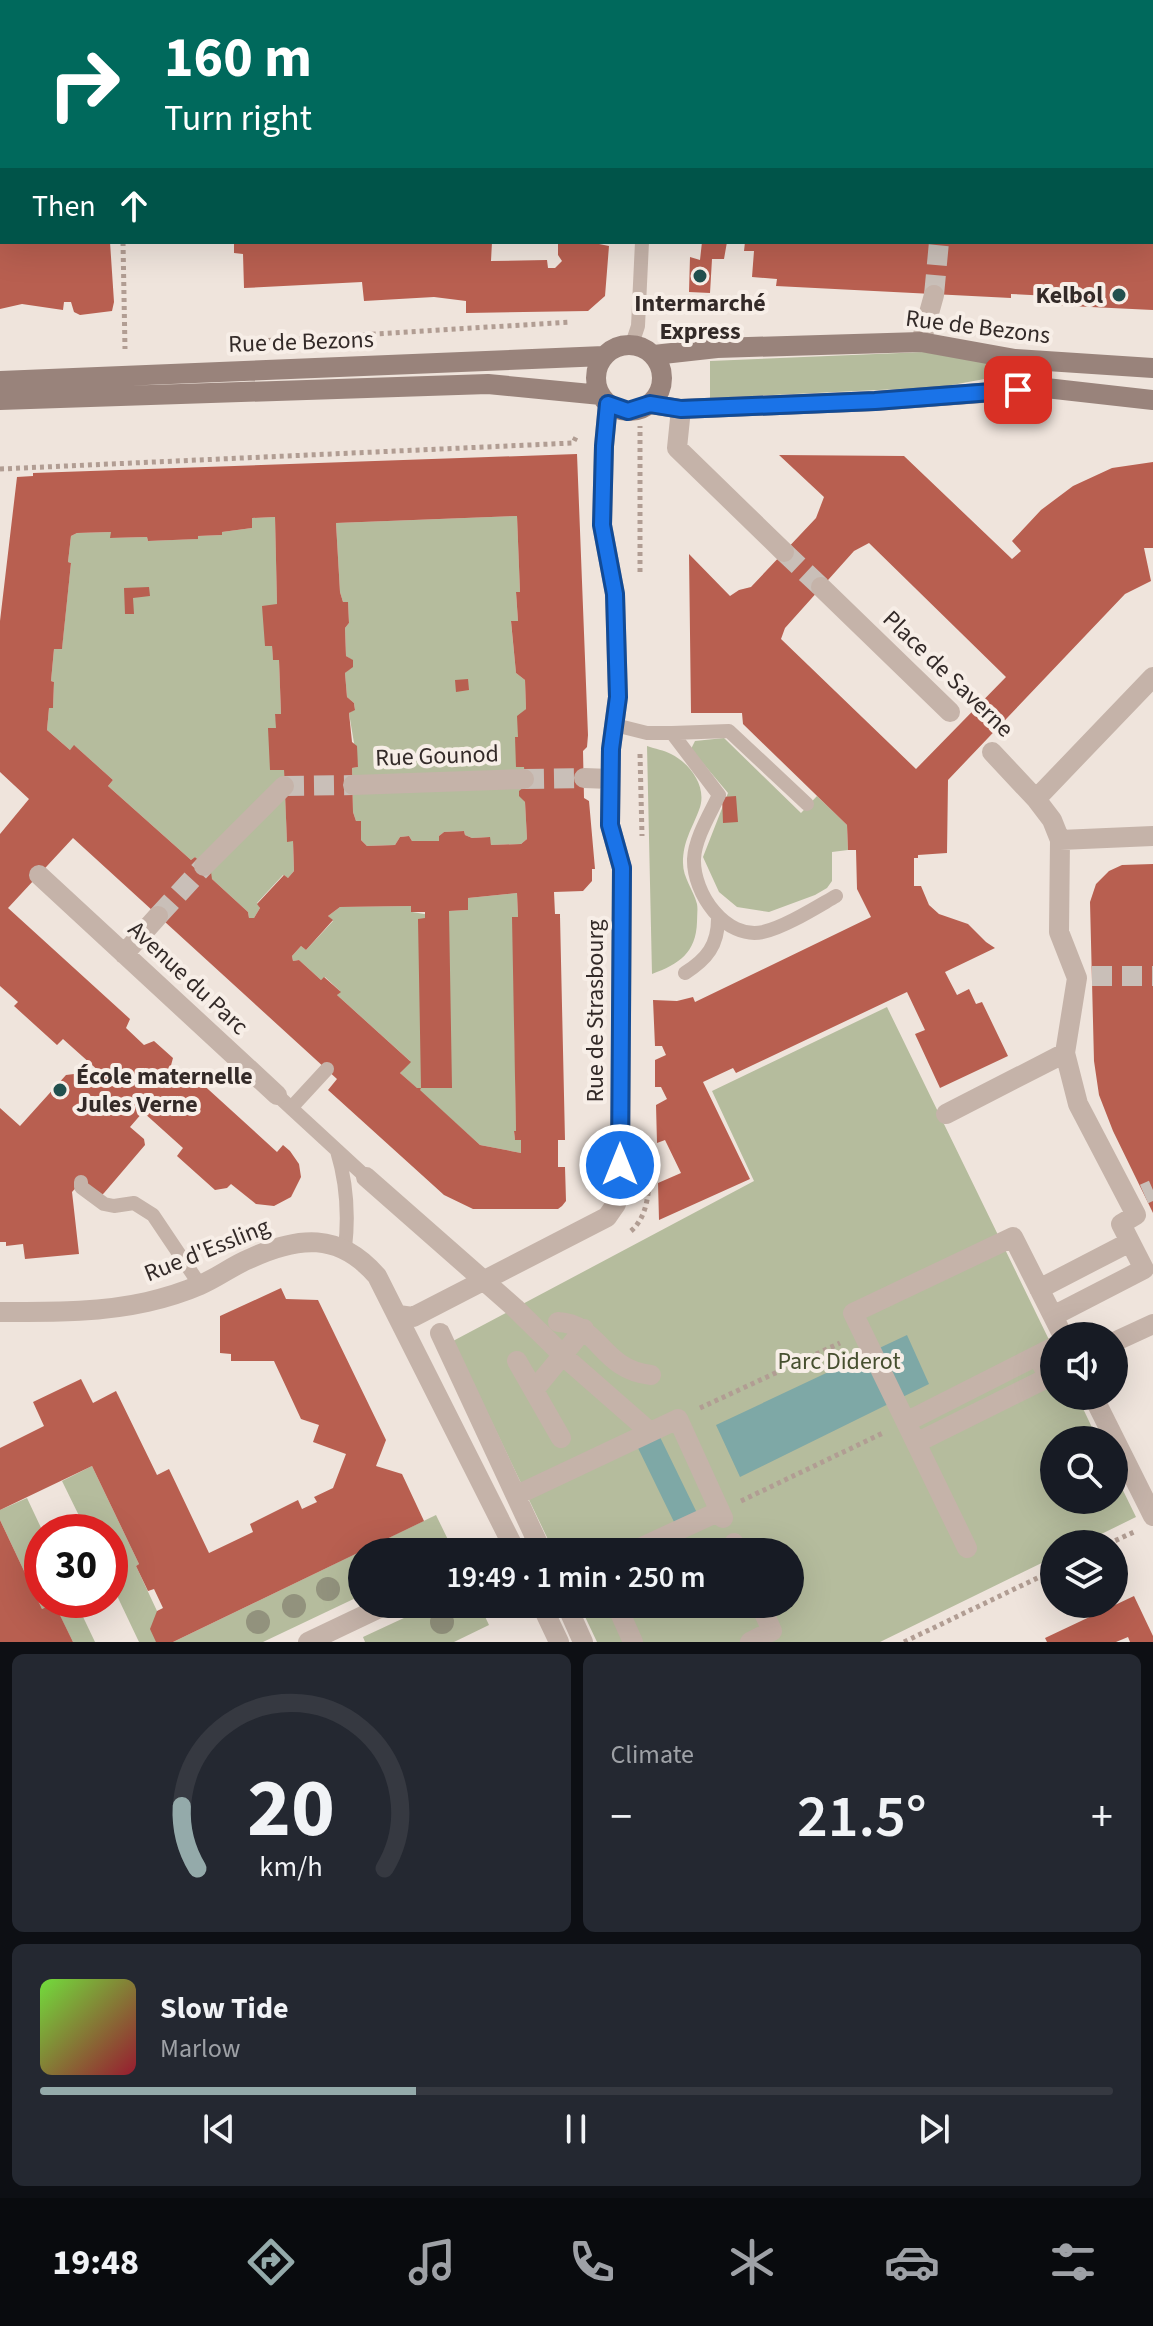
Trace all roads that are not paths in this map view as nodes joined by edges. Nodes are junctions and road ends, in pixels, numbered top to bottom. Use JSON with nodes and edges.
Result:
{"nodes":[{"id":1,"x":642,"y":244,"type":"edge"},
{"id":2,"x":934,"y":295,"type":"tunnel mouth"},
{"id":3,"x":921,"y":342,"type":"junction"},
{"id":4,"x":632,"y":344,"type":"junction"},
{"id":5,"x":654,"y":355,"type":"junction"},
{"id":6,"x":604,"y":356,"type":"junction"},
{"id":7,"x":1153,"y":368,"type":"edge"},
{"id":8,"x":0,"y":381,"type":"edge"},
{"id":9,"x":0,"y":400,"type":"edge"},
{"id":10,"x":604,"y":400,"type":"junction"},
{"id":11,"x":1153,"y":400,"type":"edge"},
{"id":12,"x":650,"y":404,"type":"junction"},
{"id":13,"x":681,"y":409,"type":"junction"},
{"id":14,"x":784,"y":552,"type":"tunnel mouth"},
{"id":15,"x":821,"y":587,"type":"tunnel mouth"},
{"id":16,"x":1153,"y":677,"type":"edge"},
{"id":17,"x":950,"y":712,"type":"dead end"},
{"id":18,"x":615,"y":725,"type":"junction"},
{"id":19,"x":672,"y":733,"type":"junction"},
{"id":20,"x":992,"y":752,"type":"dead end"},
{"id":21,"x":584,"y":778,"type":"tunnel mouth"},
{"id":22,"x":524,"y":779,"type":"tunnel mouth"},
{"id":23,"x":610,"y":779,"type":"junction"},
{"id":24,"x":353,"y":785,"type":"tunnel mouth"},
{"id":25,"x":284,"y":786,"type":"tunnel mouth"},
{"id":26,"x":1036,"y":799,"type":"junction"},
{"id":27,"x":807,"y":804,"type":"dead end"},
{"id":28,"x":1153,"y":836,"type":"edge"},
{"id":29,"x":1060,"y":840,"type":"junction"},
{"id":30,"x":204,"y":866,"type":"tunnel mouth"},
{"id":31,"x":39,"y":875,"type":"dead end"},
{"id":32,"x":836,"y":896,"type":"dead end"},
{"id":33,"x":158,"y":916,"type":"tunnel mouth"},
{"id":34,"x":718,"y":919,"type":"junction"},
{"id":35,"x":124,"y":954,"type":"junction"},
{"id":36,"x":685,"y":973,"type":"dead end"},
{"id":37,"x":1065,"y":1053,"type":"junction"},
{"id":38,"x":327,"y":1069,"type":"dead end"},
{"id":39,"x":284,"y":1102,"type":"junction"},
{"id":40,"x":946,"y":1114,"type":"dead end"},
{"id":41,"x":337,"y":1151,"type":"junction"},
{"id":42,"x":366,"y":1177,"type":"joint"},
{"id":43,"x":81,"y":1182,"type":"dead end"},
{"id":44,"x":1130,"y":1242,"type":"junction"},
{"id":45,"x":345,"y":1248,"type":"junction"},
{"id":46,"x":483,"y":1281,"type":"junction"},
{"id":47,"x":200,"y":1285,"type":"junction"},
{"id":48,"x":1039,"y":1289,"type":"junction"},
{"id":49,"x":0,"y":1312,"type":"edge"},
{"id":50,"x":398,"y":1315,"type":"junction"},
{"id":51,"x":1053,"y":1316,"type":"junction"},
{"id":52,"x":558,"y":1322,"type":"dead end"},
{"id":53,"x":1056,"y":1322,"type":"edge"},
{"id":54,"x":1153,"y":1324,"type":"edge"},
{"id":55,"x":584,"y":1329,"type":"junction"},
{"id":56,"x":440,"y":1333,"type":"dead end"},
{"id":57,"x":1128,"y":1336,"type":"edge"},
{"id":58,"x":564,"y":1355,"type":"junction"},
{"id":59,"x":1040,"y":1355,"type":"edge"},
{"id":60,"x":517,"y":1361,"type":"dead end"},
{"id":61,"x":651,"y":1375,"type":"dead end"},
{"id":62,"x":1040,"y":1381,"type":"edge"},
{"id":63,"x":534,"y":1390,"type":"junction"},
{"id":64,"x":1100,"y":1410,"type":"edge"},
{"id":65,"x":906,"y":1422,"type":"junction"},
{"id":66,"x":650,"y":1432,"type":"junction"},
{"id":67,"x":561,"y":1438,"type":"dead end"},
{"id":68,"x":916,"y":1443,"type":"junction"},
{"id":69,"x":517,"y":1495,"type":"junction"},
{"id":70,"x":1153,"y":1516,"type":"edge"},
{"id":71,"x":503,"y":1538,"type":"edge"},
{"id":72,"x":536,"y":1538,"type":"edge"},
{"id":73,"x":665,"y":1538,"type":"edge"},
{"id":74,"x":967,"y":1548,"type":"dead end"},
{"id":75,"x":359,"y":1618,"type":"edge"},
{"id":76,"x":548,"y":1618,"type":"edge"},
{"id":77,"x":572,"y":1618,"type":"edge"},
{"id":78,"x":622,"y":1618,"type":"edge"},
{"id":79,"x":766,"y":1618,"type":"edge"},
{"id":80,"x":308,"y":1642,"type":"edge"},
{"id":81,"x":559,"y":1642,"type":"edge"},
{"id":82,"x":583,"y":1642,"type":"edge"},
{"id":83,"x":633,"y":1642,"type":"edge"},
{"id":84,"x":750,"y":1642,"type":"edge"}],
"edges":[{"from":1,"to":4,"type":"lane"},
{"from":2,"to":3,"type":"street"},
{"from":3,"to":5,"type":"main road","name":"Rue de Bezons"},
{"from":3,"to":7,"type":"main road","name":"Rue de Bezons"},
{"from":4,"to":5,"type":"main road"},
{"from":4,"to":6,"type":"main road"},
{"from":5,"to":12,"type":"main road"},
{"from":6,"to":8,"type":"main road","name":"Rue de Bezons"},
{"from":6,"to":10,"type":"main road"},
{"from":9,"to":10,"type":"main road","name":"Rue de Bezons"},
{"from":10,"to":12,"type":"main road"},
{"from":10,"to":18,"type":"street","name":"Rue de Strasbourg"},
{"from":11,"to":13,"type":"main road"},
{"from":12,"to":13,"type":"main road"},
{"from":13,"to":14,"type":"street"},
{"from":15,"to":17,"type":"street","name":"Place de Saverne"},
{"from":16,"to":26,"type":"street"},
{"from":18,"to":19,"type":"lane"},
{"from":18,"to":23,"type":"street","name":"Rue de Strasbourg"},
{"from":19,"to":27,"type":"lane"},
{"from":19,"to":34,"type":"lane"},
{"from":20,"to":26,"type":"street","name":"Place de Saverne"},
{"from":21,"to":23,"type":"street"},
{"from":22,"to":24,"type":"street","name":"Rue Gounod"},
{"from":23,"to":46,"type":"street","name":"Rue de Strasbourg"},
{"from":25,"to":30,"type":"street"},
{"from":26,"to":29,"type":"street","name":"Place de Saverne"},
{"from":28,"to":29,"type":"street"},
{"from":29,"to":37,"type":"street"},
{"from":31,"to":35,"type":"street","name":"Avenue du Parc"},
{"from":32,"to":34,"type":"lane"},
{"from":33,"to":35,"type":"street"},
{"from":34,"to":36,"type":"lane"},
{"from":35,"to":39,"type":"street","name":"Avenue du Parc"},
{"from":37,"to":40,"type":"street"},
{"from":37,"to":44,"type":"street"},
{"from":38,"to":39,"type":"lane"},
{"from":39,"to":41,"type":"lane","name":"Avenue du Parc"},
{"from":41,"to":42,"type":"lane","name":"Avenue du Parc"},
{"from":41,"to":45,"type":"lane"},
{"from":42,"to":46,"type":"street","name":"Avenue du Parc"},
{"from":43,"to":47,"type":"lane"},
{"from":44,"to":48,"type":"street"},
{"from":44,"to":51,"type":"street"},
{"from":45,"to":47,"type":"street","name":"Rue d'Essling"},
{"from":45,"to":50,"type":"street"},
{"from":46,"to":50,"type":"street","name":"Rue de Strasbourg"},
{"from":46,"to":58,"type":"street","name":"Avenue du Parc"},
{"from":47,"to":49,"type":"street","name":"Rue d'Essling"},
{"from":48,"to":51,"type":"street"},
{"from":48,"to":65,"type":"street"},
{"from":50,"to":71,"type":"street"},
{"from":51,"to":53,"type":"street"},
{"from":52,"to":55,"type":"street"},
{"from":54,"to":57,"type":"street"},
{"from":55,"to":58,"type":"street"},
{"from":55,"to":61,"type":"street"},
{"from":56,"to":69,"type":"street"},
{"from":58,"to":63,"type":"street"},
{"from":58,"to":66,"type":"street","name":"Avenue du Parc"},
{"from":59,"to":65,"type":"street"},
{"from":60,"to":63,"type":"street"},
{"from":62,"to":68,"type":"street"},
{"from":63,"to":67,"type":"street"},
{"from":64,"to":70,"type":"street"},
{"from":65,"to":68,"type":"street"},
{"from":66,"to":69,"type":"street"},
{"from":66,"to":73,"type":"street"},
{"from":68,"to":74,"type":"street"},
{"from":69,"to":72,"type":"street"},
{"from":75,"to":80,"type":"street"},
{"from":76,"to":81,"type":"street"},
{"from":77,"to":82,"type":"street"},
{"from":78,"to":83,"type":"street"},
{"from":79,"to":84,"type":"street"}]}
